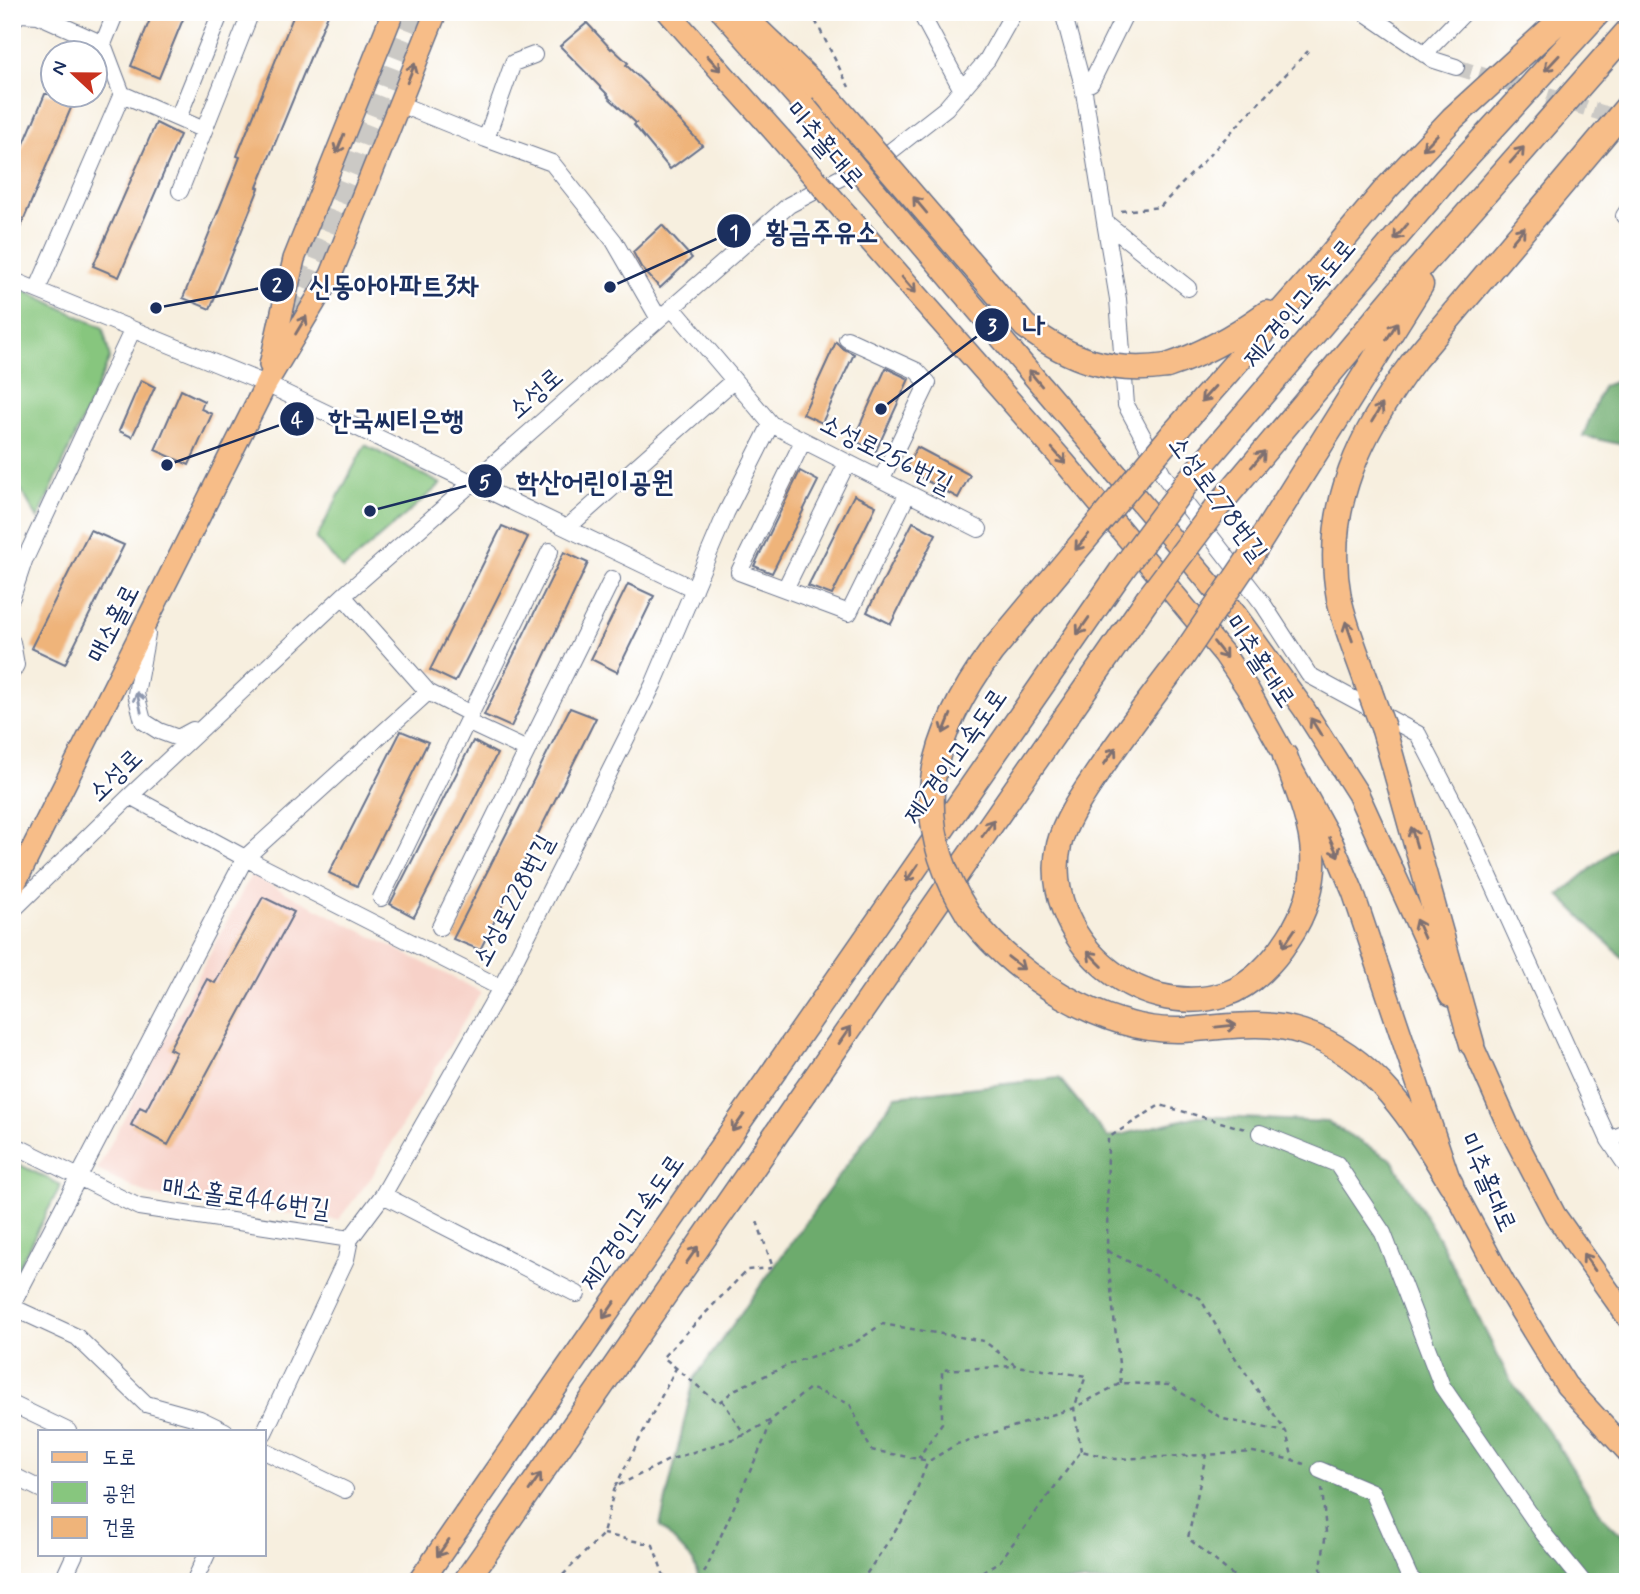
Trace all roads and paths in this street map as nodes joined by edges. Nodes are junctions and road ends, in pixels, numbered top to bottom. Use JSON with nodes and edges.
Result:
{"nodes":[{"id":1,"x":116,"y":12,"type":"edge"},
{"id":2,"x":221,"y":12,"type":"edge"},
{"id":3,"x":251,"y":12,"type":"edge"},
{"id":4,"x":393,"y":12,"type":"edge"},
{"id":5,"x":436,"y":12,"type":"edge"},
{"id":6,"x":668,"y":12,"type":"edge"},
{"id":7,"x":722,"y":12,"type":"edge"},
{"id":8,"x":739,"y":12,"type":"edge"},
{"id":9,"x":811,"y":12,"type":"edge"},
{"id":10,"x":920,"y":12,"type":"edge"},
{"id":11,"x":1014,"y":12,"type":"edge"},
{"id":12,"x":1063,"y":12,"type":"edge"},
{"id":13,"x":1126,"y":12,"type":"edge"},
{"id":14,"x":1364,"y":12,"type":"edge"},
{"id":15,"x":1465,"y":12,"type":"edge"},
{"id":16,"x":1569,"y":12,"type":"edge"},
{"id":17,"x":1599,"y":12,"type":"edge"},
{"id":18,"x":12,"y":21,"type":"edge"},
{"id":19,"x":1628,"y":31,"type":"edge"},
{"id":20,"x":90,"y":38,"type":"edge"},
{"id":21,"x":105,"y":38,"type":"edge"},
{"id":22,"x":1308,"y":51,"type":"dead end"},
{"id":23,"x":1424,"y":54,"type":"junction"},
{"id":24,"x":534,"y":55,"type":"dead end"},
{"id":25,"x":108,"y":57,"type":"edge"},
{"id":26,"x":1456,"y":67,"type":"tunnel mouth"},
{"id":27,"x":1083,"y":86,"type":"junction"},
{"id":28,"x":962,"y":90,"type":"junction"},
{"id":29,"x":122,"y":94,"type":"junction"},
{"id":30,"x":842,"y":98,"type":"junction"},
{"id":31,"x":399,"y":104,"type":"junction"},
{"id":32,"x":1628,"y":106,"type":"edge"},
{"id":33,"x":178,"y":118,"type":"junction"},
{"id":34,"x":204,"y":130,"type":"junction"},
{"id":35,"x":486,"y":139,"type":"junction"},
{"id":36,"x":180,"y":191,"type":"dead end"},
{"id":37,"x":1628,"y":210,"type":"edge"},
{"id":38,"x":1465,"y":215,"type":"junction"},
{"id":39,"x":1105,"y":217,"type":"junction"},
{"id":40,"x":1628,"y":220,"type":"edge"},
{"id":41,"x":1318,"y":270,"type":"junction"},
{"id":42,"x":12,"y":280,"type":"edge"},
{"id":43,"x":1188,"y":288,"type":"dead end"},
{"id":44,"x":37,"y":290,"type":"junction"},
{"id":45,"x":672,"y":307,"type":"junction"},
{"id":46,"x":659,"y":319,"type":"junction"},
{"id":47,"x":132,"y":331,"type":"junction"},
{"id":48,"x":847,"y":339,"type":"dead end"},
{"id":49,"x":734,"y":380,"type":"junction"},
{"id":50,"x":266,"y":384,"type":"junction"},
{"id":51,"x":771,"y":424,"type":"junction"},
{"id":52,"x":803,"y":440,"type":"junction"},
{"id":53,"x":847,"y":463,"type":"junction"},
{"id":54,"x":881,"y":480,"type":"junction"},
{"id":55,"x":473,"y":482,"type":"junction"},
{"id":56,"x":908,"y":493,"type":"junction"},
{"id":57,"x":567,"y":528,"type":"junction"},
{"id":58,"x":979,"y":529,"type":"dead end"},
{"id":59,"x":550,"y":551,"type":"dead end"},
{"id":60,"x":18,"y":561,"type":"edge"},
{"id":61,"x":612,"y":579,"type":"dead end"},
{"id":62,"x":694,"y":589,"type":"junction"},
{"id":63,"x":785,"y":589,"type":"junction"},
{"id":64,"x":343,"y":596,"type":"junction"},
{"id":65,"x":12,"y":597,"type":"edge"},
{"id":66,"x":154,"y":606,"type":"junction"},
{"id":67,"x":12,"y":642,"type":"edge"},
{"id":68,"x":12,"y":672,"type":"edge"},
{"id":69,"x":428,"y":692,"type":"junction"},
{"id":70,"x":469,"y":718,"type":"junction"},
{"id":71,"x":208,"y":722,"type":"junction"},
{"id":72,"x":527,"y":750,"type":"junction"},
{"id":73,"x":1285,"y":756,"type":"junction"},
{"id":74,"x":130,"y":796,"type":"junction"},
{"id":75,"x":245,"y":858,"type":"junction"},
{"id":76,"x":12,"y":889,"type":"edge"},
{"id":77,"x":382,"y":898,"type":"dead end"},
{"id":78,"x":12,"y":911,"type":"edge"},
{"id":79,"x":440,"y":927,"type":"dead end"},
{"id":80,"x":501,"y":988,"type":"junction"},
{"id":81,"x":1472,"y":1044,"type":"junction"},
{"id":82,"x":1628,"y":1132,"type":"edge"},
{"id":83,"x":1260,"y":1133,"type":"joint"},
{"id":84,"x":1609,"y":1140,"type":"junction"},
{"id":85,"x":12,"y":1144,"type":"edge"},
{"id":86,"x":1628,"y":1168,"type":"edge"},
{"id":87,"x":79,"y":1178,"type":"junction"},
{"id":88,"x":1451,"y":1184,"type":"junction"},
{"id":89,"x":383,"y":1195,"type":"junction"},
{"id":90,"x":755,"y":1217,"type":"dead end"},
{"id":91,"x":350,"y":1239,"type":"junction"},
{"id":92,"x":1107,"y":1251,"type":"junction"},
{"id":93,"x":576,"y":1294,"type":"dead end"},
{"id":94,"x":12,"y":1306,"type":"edge"},
{"id":95,"x":1628,"y":1318,"type":"edge"},
{"id":96,"x":1016,"y":1366,"type":"junction"},
{"id":97,"x":676,"y":1368,"type":"junction"},
{"id":98,"x":1121,"y":1384,"type":"junction"},
{"id":99,"x":722,"y":1400,"type":"junction"},
{"id":100,"x":12,"y":1404,"type":"edge"},
{"id":101,"x":1074,"y":1408,"type":"junction"},
{"id":102,"x":771,"y":1420,"type":"junction"},
{"id":103,"x":66,"y":1430,"type":"edge"},
{"id":104,"x":223,"y":1430,"type":"edge"},
{"id":105,"x":265,"y":1430,"type":"edge"},
{"id":106,"x":1286,"y":1432,"type":"junction"},
{"id":107,"x":745,"y":1435,"type":"junction"},
{"id":108,"x":1081,"y":1451,"type":"junction"},
{"id":109,"x":266,"y":1452,"type":"edge"},
{"id":110,"x":1628,"y":1452,"type":"edge"},
{"id":111,"x":1206,"y":1455,"type":"junction"},
{"id":112,"x":1293,"y":1460,"type":"junction"},
{"id":113,"x":929,"y":1461,"type":"junction"},
{"id":114,"x":1320,"y":1470,"type":"junction"},
{"id":115,"x":12,"y":1475,"type":"edge"},
{"id":116,"x":615,"y":1487,"type":"junction"},
{"id":117,"x":38,"y":1488,"type":"edge"},
{"id":118,"x":345,"y":1490,"type":"dead end"},
{"id":119,"x":603,"y":1534,"type":"junction"},
{"id":120,"x":74,"y":1556,"type":"edge"},
{"id":121,"x":206,"y":1556,"type":"edge"},
{"id":122,"x":62,"y":1582,"type":"edge"},
{"id":123,"x":194,"y":1582,"type":"edge"},
{"id":124,"x":420,"y":1582,"type":"edge"},
{"id":125,"x":465,"y":1582,"type":"edge"},
{"id":126,"x":556,"y":1582,"type":"edge"},
{"id":127,"x":666,"y":1582,"type":"edge"},
{"id":128,"x":700,"y":1582,"type":"edge"},
{"id":129,"x":861,"y":1582,"type":"edge"},
{"id":130,"x":965,"y":1582,"type":"edge"},
{"id":131,"x":1241,"y":1582,"type":"edge"},
{"id":132,"x":1322,"y":1582,"type":"edge"},
{"id":133,"x":1415,"y":1582,"type":"edge"},
{"id":134,"x":1583,"y":1582,"type":"edge"}],
"edges":[{"from":1,"to":21,"type":"street"},
{"from":2,"to":33,"type":"street"},
{"from":3,"to":34,"type":"street"},
{"from":4,"to":50,"type":"main road","one_way":true},
{"from":31,"to":5,"type":"main road","one_way":true},
{"from":6,"to":73,"type":"main road","name":"미추홀대로","one_way":true,"bridge":true},
{"from":81,"to":7,"type":"main road","name":"미추홀대로","one_way":true,"bridge":true},
{"from":8,"to":30,"type":"highway"},
{"from":9,"to":30,"type":"path"},
{"from":10,"to":28,"type":"street"},
{"from":11,"to":28,"type":"street","name":"소성로"},
{"from":12,"to":27,"type":"street","name":"소성로278번길"},
{"from":13,"to":27,"type":"street"},
{"from":14,"to":23,"type":"street"},
{"from":15,"to":23,"type":"street"},
{"from":16,"to":41,"type":"highway","one_way":true},
{"from":17,"to":124,"type":"highway","name":"제2경인고속도로","one_way":true,"bridge":true},
{"from":18,"to":20,"type":"street"},
{"from":38,"to":19,"type":"highway","one_way":true},
{"from":22,"to":39,"type":"path"},
{"from":23,"to":26,"type":"street"},
{"from":24,"to":35,"type":"street"},
{"from":25,"to":29,"type":"street"},
{"from":27,"to":39,"type":"street","name":"소성로278번길"},
{"from":28,"to":45,"type":"street","name":"소성로"},
{"from":29,"to":33,"type":"street"},
{"from":29,"to":44,"type":"street"},
{"from":41,"to":30,"type":"highway","one_way":true,"bridge":true},
{"from":31,"to":35,"type":"street"},
{"from":50,"to":31,"type":"main road","one_way":true},
{"from":81,"to":32,"type":"highway","one_way":true,"bridge":true},
{"from":33,"to":34,"type":"street"},
{"from":34,"to":36,"type":"street"},
{"from":35,"to":46,"type":"street"},
{"from":37,"to":40,"type":"street"},
{"from":73,"to":38,"type":"highway","one_way":true,"bridge":true},
{"from":125,"to":38,"type":"highway","one_way":true,"bridge":true},
{"from":39,"to":43,"type":"street"},
{"from":39,"to":84,"type":"street","name":"소성로278번길"},
{"from":41,"to":88,"type":"highway","one_way":true,"bridge":true},
{"from":42,"to":44,"type":"street"},
{"from":44,"to":47,"type":"street"},
{"from":45,"to":46,"type":"street","name":"소성로"},
{"from":45,"to":49,"type":"street","name":"소성로256번길"},
{"from":46,"to":55,"type":"street","name":"소성로"},
{"from":47,"to":50,"type":"street"},
{"from":47,"to":60,"type":"street"},
{"from":48,"to":54,"type":"street"},
{"from":49,"to":51,"type":"street","name":"소성로256번길"},
{"from":49,"to":57,"type":"street"},
{"from":50,"to":55,"type":"street"},
{"from":50,"to":66,"type":"main road","name":"매소홀로"},
{"from":51,"to":52,"type":"street","name":"소성로256번길"},
{"from":51,"to":62,"type":"street"},
{"from":52,"to":53,"type":"street","name":"소성로256번길"},
{"from":52,"to":63,"type":"street"},
{"from":53,"to":54,"type":"street","name":"소성로256번길"},
{"from":53,"to":63,"type":"street"},
{"from":54,"to":56,"type":"street","name":"소성로256번길"},
{"from":55,"to":57,"type":"street"},
{"from":55,"to":64,"type":"street","name":"소성로"},
{"from":56,"to":58,"type":"street","name":"소성로256번길"},
{"from":56,"to":63,"type":"street"},
{"from":57,"to":62,"type":"street"},
{"from":59,"to":70,"type":"street"},
{"from":60,"to":65,"type":"street"},
{"from":61,"to":72,"type":"street"},
{"from":62,"to":80,"type":"street","name":"소성로228번길"},
{"from":64,"to":69,"type":"street"},
{"from":64,"to":71,"type":"street","name":"소성로"},
{"from":71,"to":66,"type":"street","one_way":true},
{"from":66,"to":76,"type":"main road","name":"매소홀로"},
{"from":67,"to":68,"type":"street"},
{"from":69,"to":70,"type":"street"},
{"from":69,"to":75,"type":"street"},
{"from":70,"to":72,"type":"street"},
{"from":70,"to":77,"type":"street"},
{"from":71,"to":74,"type":"street","name":"소성로"},
{"from":72,"to":79,"type":"street"},
{"from":73,"to":88,"type":"main road","name":"미추홀대로","one_way":true},
{"from":74,"to":75,"type":"street","name":"소성로228번길"},
{"from":74,"to":78,"type":"street","name":"소성로"},
{"from":75,"to":80,"type":"street","name":"소성로228번길"},
{"from":75,"to":87,"type":"street"},
{"from":80,"to":89,"type":"street","name":"매소홀로446번길"},
{"from":95,"to":81,"type":"main road","name":"미추홀대로","one_way":true},
{"from":82,"to":84,"type":"street"},
{"from":83,"to":92,"type":"path"},
{"from":83,"to":134,"type":"street"},
{"from":84,"to":86,"type":"street"},
{"from":85,"to":87,"type":"street","name":"매소홀로446번길"},
{"from":87,"to":91,"type":"street","name":"매소홀로446번길"},
{"from":87,"to":94,"type":"street"},
{"from":88,"to":110,"type":"main road","name":"미추홀대로"},
{"from":89,"to":91,"type":"street","name":"매소홀로446번길"},
{"from":89,"to":93,"type":"street"},
{"from":90,"to":97,"type":"path"},
{"from":91,"to":105,"type":"street"},
{"from":92,"to":98,"type":"path"},
{"from":92,"to":106,"type":"path"},
{"from":94,"to":104,"type":"street"},
{"from":96,"to":99,"type":"path"},
{"from":96,"to":101,"type":"path"},
{"from":96,"to":113,"type":"path"},
{"from":97,"to":99,"type":"path"},
{"from":97,"to":116,"type":"path"},
{"from":98,"to":101,"type":"path"},
{"from":98,"to":106,"type":"path"},
{"from":99,"to":107,"type":"path"},
{"from":100,"to":103,"type":"street"},
{"from":101,"to":108,"type":"path"},
{"from":101,"to":113,"type":"path"},
{"from":102,"to":107,"type":"path"},
{"from":102,"to":113,"type":"path"},
{"from":102,"to":128,"type":"path"},
{"from":106,"to":112,"type":"path"},
{"from":107,"to":116,"type":"path"},
{"from":108,"to":111,"type":"path"},
{"from":108,"to":130,"type":"path"},
{"from":109,"to":118,"type":"street"},
{"from":111,"to":112,"type":"path"},
{"from":111,"to":131,"type":"path"},
{"from":112,"to":114,"type":"path"},
{"from":113,"to":129,"type":"path"},
{"from":114,"to":132,"type":"path"},
{"from":114,"to":133,"type":"street"},
{"from":115,"to":117,"type":"street"},
{"from":116,"to":119,"type":"path"},
{"from":119,"to":126,"type":"path"},
{"from":119,"to":127,"type":"path"},
{"from":120,"to":122,"type":"street"},
{"from":121,"to":123,"type":"street"}]}
